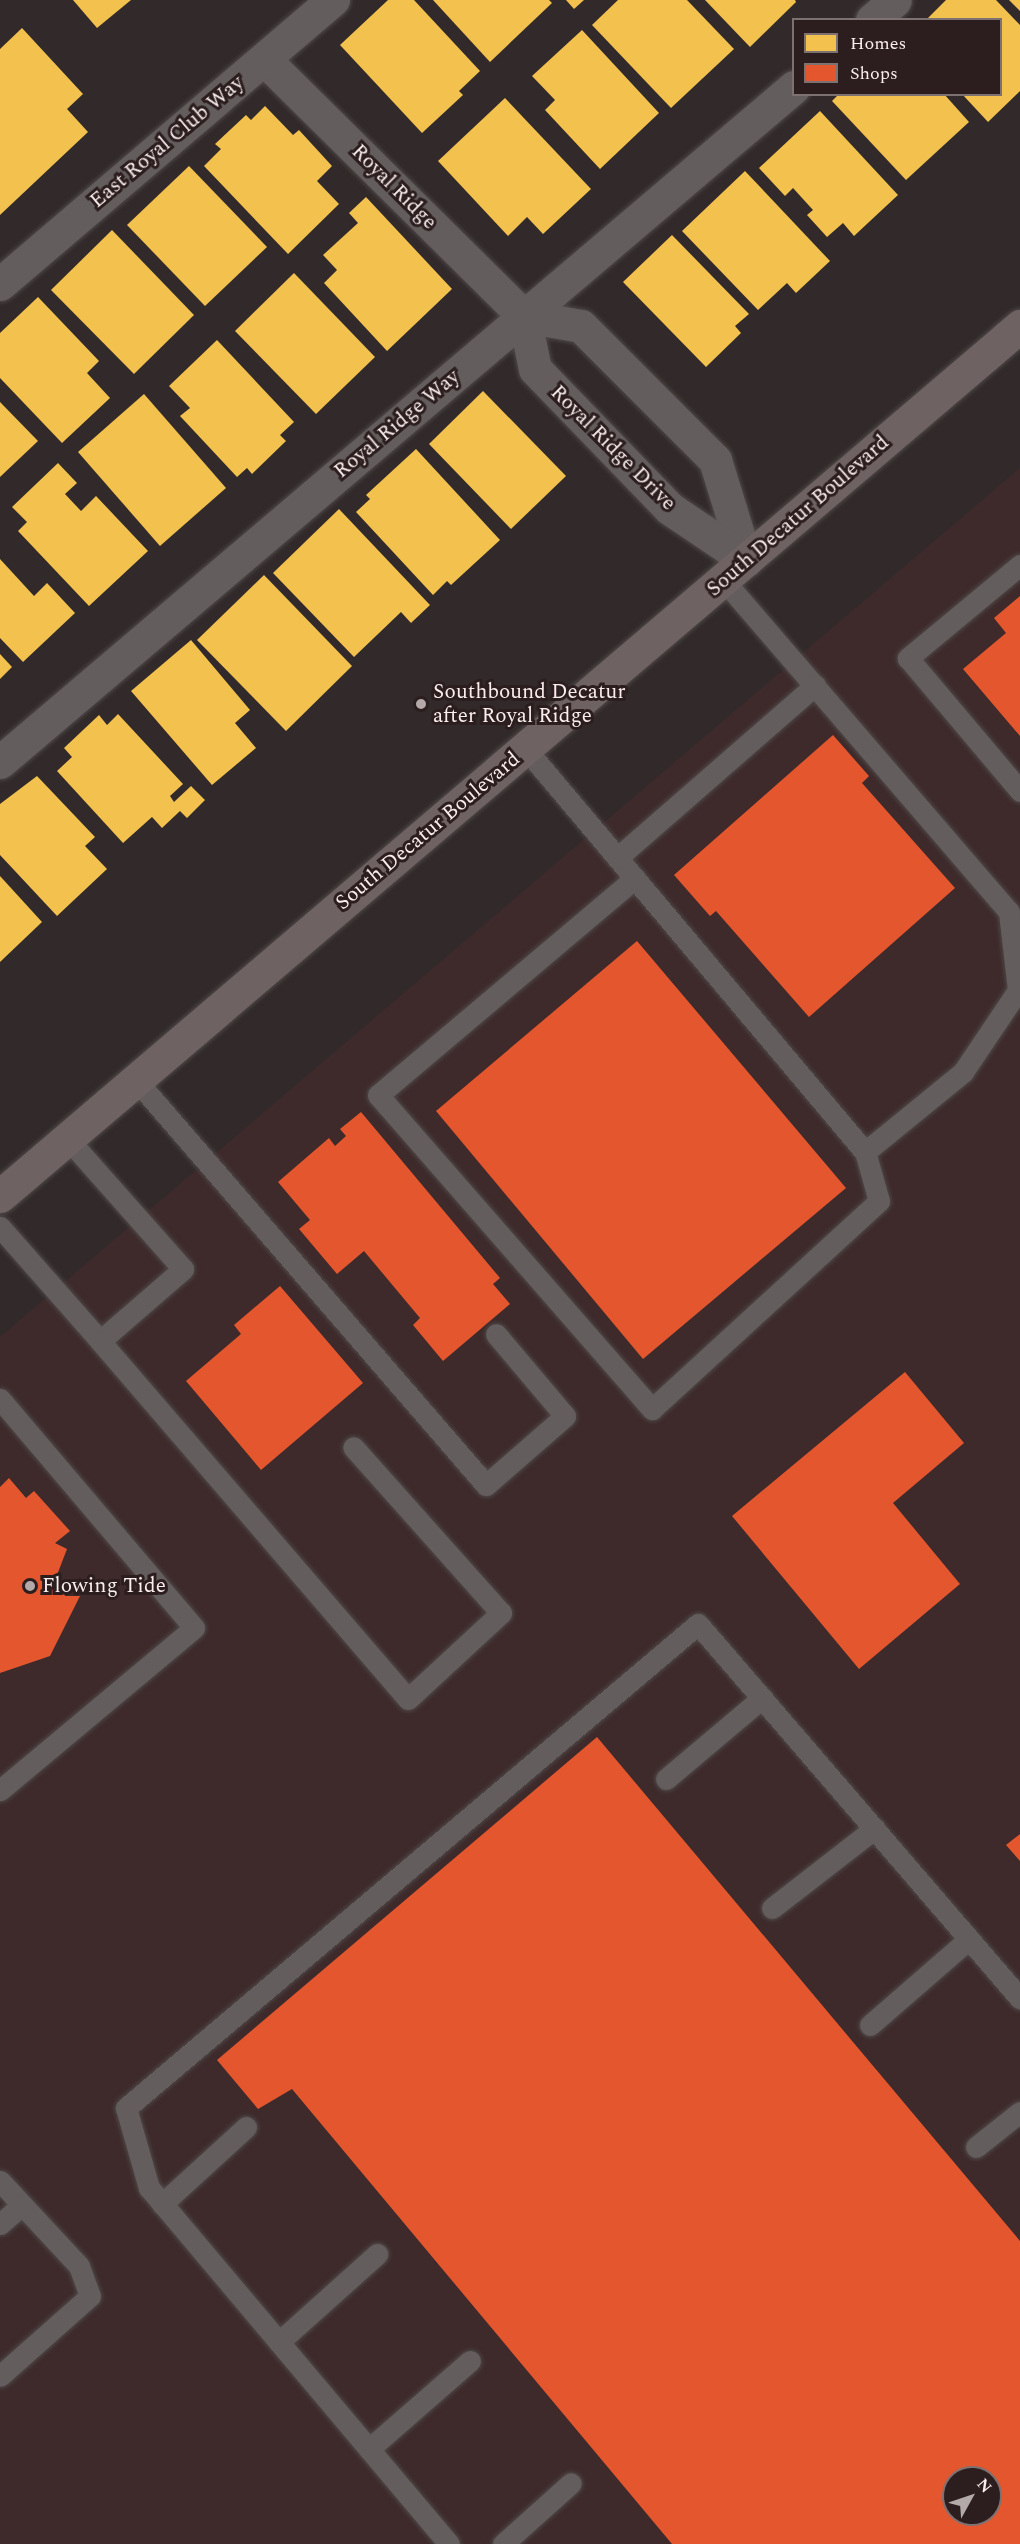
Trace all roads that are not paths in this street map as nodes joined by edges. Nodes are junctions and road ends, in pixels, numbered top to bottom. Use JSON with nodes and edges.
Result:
{"nodes":[{"id":1,"x":333,"y":0,"type":"edge"},
{"id":2,"x":895,"y":0,"type":"edge"},
{"id":3,"x":874,"y":18,"type":"edge"},
{"id":4,"x":264,"y":59,"type":"junction"},
{"id":5,"x":792,"y":89,"type":"edge"},
{"id":6,"x":0,"y":284,"type":"edge"},
{"id":7,"x":524,"y":316,"type":"junction"},
{"id":8,"x":1020,"y":326,"type":"edge"},
{"id":9,"x":1020,"y":565,"type":"edge"},
{"id":10,"x":735,"y":569,"type":"junction"},
{"id":11,"x":814,"y":686,"type":"junction"},
{"id":12,"x":525,"y":748,"type":"junction"},
{"id":13,"x":0,"y":762,"type":"edge"},
{"id":14,"x":1020,"y":791,"type":"edge"},
{"id":15,"x":617,"y":858,"type":"junction"},
{"id":16,"x":634,"y":878,"type":"junction"},
{"id":17,"x":136,"y":1080,"type":"junction"},
{"id":18,"x":68,"y":1139,"type":"junction"},
{"id":19,"x":865,"y":1152,"type":"junction"},
{"id":20,"x":0,"y":1196,"type":"edge"},
{"id":21,"x":0,"y":1227,"type":"edge"},
{"id":22,"x":496,"y":1334,"type":"dead end"},
{"id":23,"x":100,"y":1341,"type":"junction"},
{"id":24,"x":0,"y":1401,"type":"edge"},
{"id":25,"x":353,"y":1447,"type":"dead end"},
{"id":26,"x":762,"y":1698,"type":"junction"},
{"id":27,"x":666,"y":1779,"type":"dead end"},
{"id":28,"x":0,"y":1790,"type":"edge"},
{"id":29,"x":874,"y":1828,"type":"junction"},
{"id":30,"x":772,"y":1908,"type":"dead end"},
{"id":31,"x":969,"y":1939,"type":"junction"},
{"id":32,"x":1020,"y":1998,"type":"edge"},
{"id":33,"x":870,"y":2025,"type":"dead end"},
{"id":34,"x":1020,"y":2112,"type":"edge"},
{"id":35,"x":246,"y":2127,"type":"dead end"},
{"id":36,"x":976,"y":2147,"type":"dead end"},
{"id":37,"x":0,"y":2181,"type":"edge"},
{"id":38,"x":162,"y":2204,"type":"junction"},
{"id":39,"x":21,"y":2206,"type":"junction"},
{"id":40,"x":0,"y":2224,"type":"edge"},
{"id":41,"x":376,"y":2254,"type":"dead end"},
{"id":42,"x":279,"y":2342,"type":"junction"},
{"id":43,"x":470,"y":2361,"type":"dead end"},
{"id":44,"x":0,"y":2376,"type":"edge"},
{"id":45,"x":369,"y":2449,"type":"junction"},
{"id":46,"x":571,"y":2483,"type":"dead end"},
{"id":47,"x":449,"y":2544,"type":"edge"},
{"id":48,"x":503,"y":2544,"type":"edge"}],
"edges":[{"from":1,"to":4,"type":"street","name":"East Royal Club Way"},
{"from":2,"to":3,"type":"street"},
{"from":4,"to":6,"type":"street","name":"East Royal Club Way"},
{"from":4,"to":7,"type":"street","name":"Royal Ridge"},
{"from":5,"to":7,"type":"street","name":"Royal Ridge Way"},
{"from":7,"to":10,"type":"street","name":"Royal Ridge Drive"},
{"from":7,"to":10,"type":"street"},
{"from":7,"to":13,"type":"street","name":"Royal Ridge Way"},
{"from":8,"to":10,"type":"main road","name":"South Decatur Boulevard"},
{"from":9,"to":14,"type":"lane"},
{"from":10,"to":11,"type":"lane"},
{"from":10,"to":12,"type":"main road","name":"South Decatur Boulevard"},
{"from":11,"to":15,"type":"lane"},
{"from":11,"to":19,"type":"lane"},
{"from":12,"to":15,"type":"lane"},
{"from":12,"to":17,"type":"main road","name":"South Decatur Boulevard"},
{"from":15,"to":16,"type":"lane"},
{"from":16,"to":19,"type":"lane"},
{"from":16,"to":19,"type":"lane"},
{"from":17,"to":18,"type":"main road","name":"South Decatur Boulevard"},
{"from":17,"to":22,"type":"lane"},
{"from":18,"to":20,"type":"main road","name":"South Decatur Boulevard"},
{"from":18,"to":23,"type":"lane"},
{"from":21,"to":23,"type":"lane"},
{"from":23,"to":25,"type":"lane"},
{"from":24,"to":28,"type":"lane"},
{"from":26,"to":27,"type":"lane"},
{"from":26,"to":29,"type":"lane"},
{"from":26,"to":38,"type":"lane"},
{"from":29,"to":30,"type":"lane"},
{"from":29,"to":31,"type":"lane"},
{"from":31,"to":32,"type":"lane"},
{"from":31,"to":33,"type":"lane"},
{"from":34,"to":36,"type":"lane"},
{"from":35,"to":38,"type":"lane"},
{"from":37,"to":39,"type":"lane"},
{"from":38,"to":42,"type":"lane"},
{"from":39,"to":40,"type":"lane"},
{"from":39,"to":44,"type":"lane"},
{"from":41,"to":42,"type":"lane"},
{"from":42,"to":45,"type":"lane"},
{"from":43,"to":45,"type":"lane"},
{"from":45,"to":47,"type":"lane"},
{"from":46,"to":48,"type":"lane"}]}
